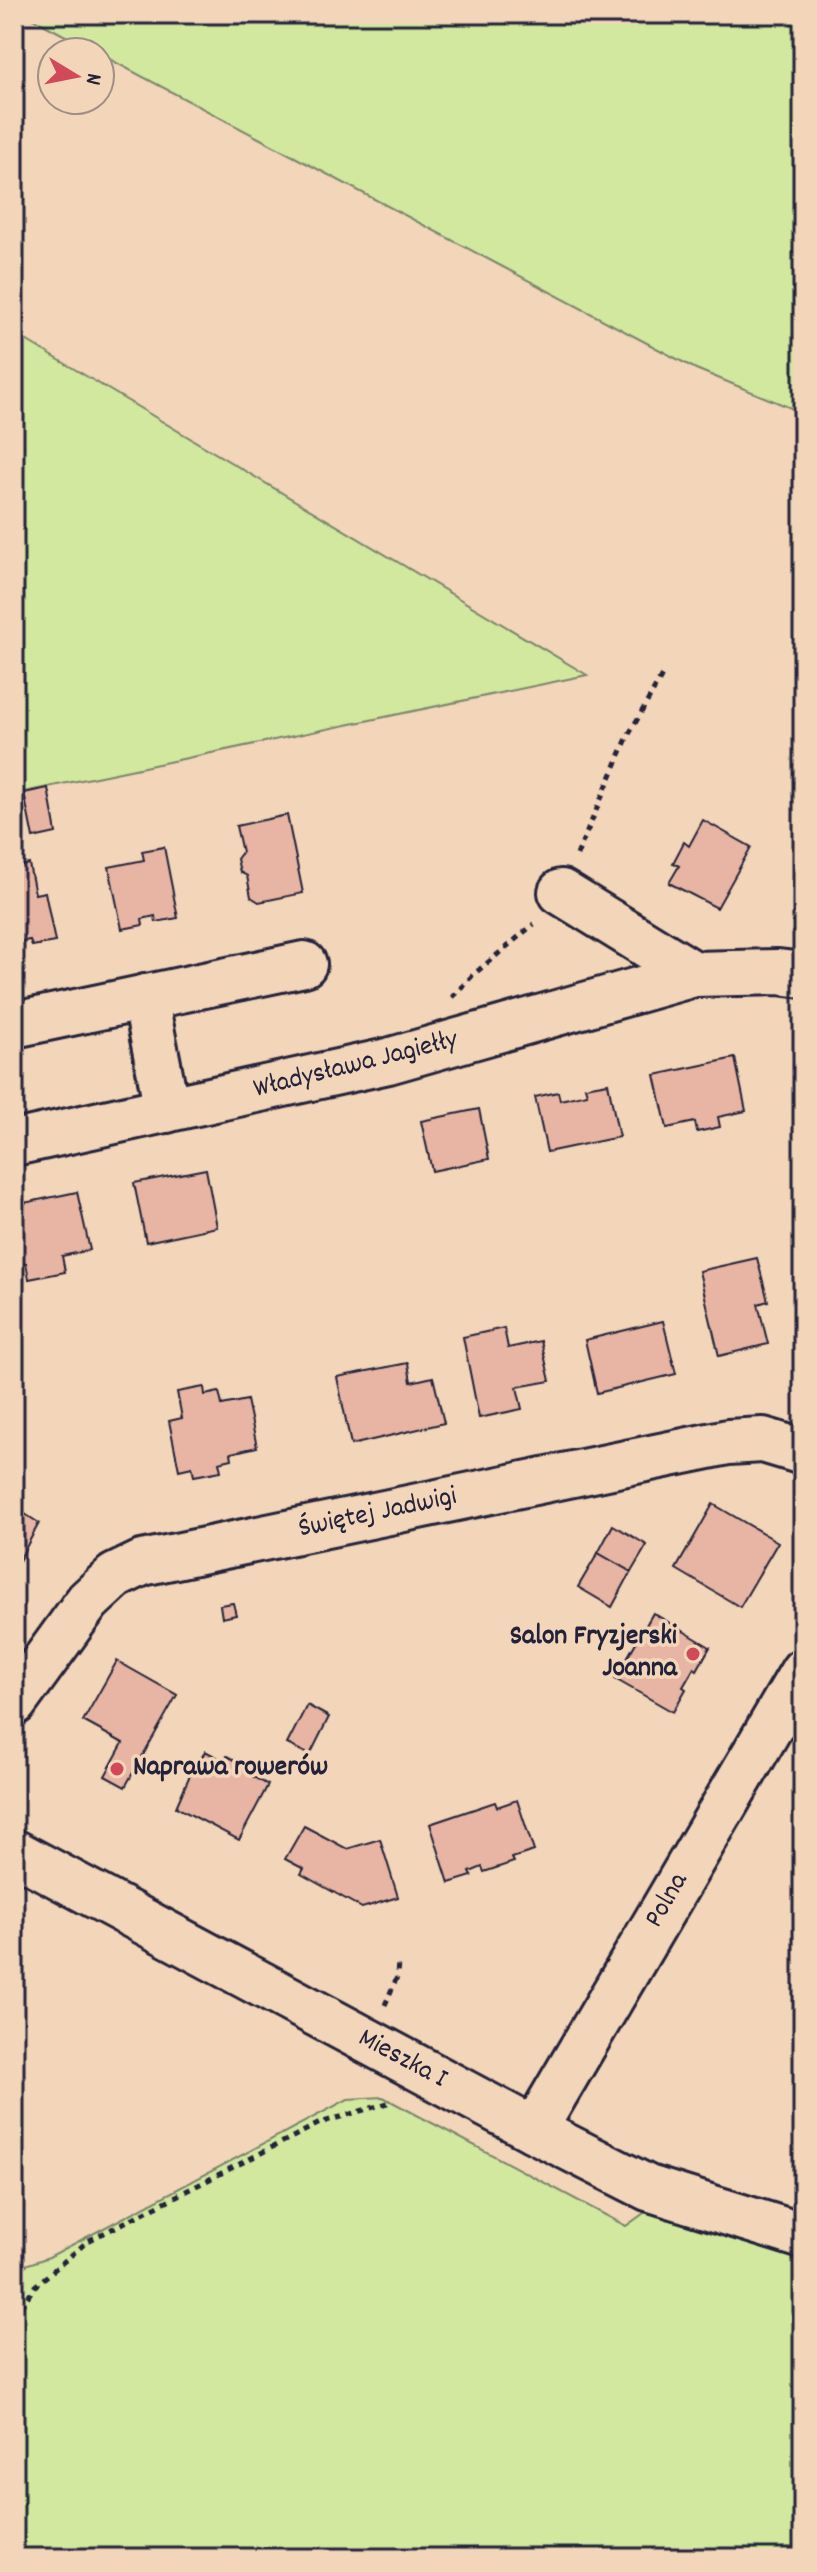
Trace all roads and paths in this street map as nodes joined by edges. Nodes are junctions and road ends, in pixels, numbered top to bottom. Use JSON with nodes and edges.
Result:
{"nodes":[{"id":1,"x":561,"y":892,"type":"dead end"},
{"id":2,"x":304,"y":964,"type":"dead end"},
{"id":3,"x":694,"y":974,"type":"junction"},
{"id":4,"x":803,"y":975,"type":"edge"},
{"id":5,"x":145,"y":997,"type":"junction"},
{"id":6,"x":14,"y":1025,"type":"edge"},
{"id":7,"x":167,"y":1110,"type":"junction"},
{"id":8,"x":14,"y":1143,"type":"edge"},
{"id":9,"x":803,"y":1452,"type":"edge"},
{"id":10,"x":803,"y":1671,"type":"edge"},
{"id":11,"x":14,"y":1703,"type":"edge"},
{"id":12,"x":14,"y":1852,"type":"edge"},
{"id":13,"x":399,"y":2099,"type":"dead end"},
{"id":14,"x":534,"y":2130,"type":"junction"},
{"id":15,"x":803,"y":2236,"type":"edge"},
{"id":16,"x":14,"y":2317,"type":"edge"}],
"edges":[{"from":1,"to":3,"type":"street"},
{"from":2,"to":5,"type":"street"},
{"from":3,"to":4,"type":"street","name":"Władysława Jagiełły"},
{"from":3,"to":7,"type":"street","name":"Władysława Jagiełły"},
{"from":5,"to":6,"type":"street"},
{"from":5,"to":7,"type":"street"},
{"from":7,"to":8,"type":"street","name":"Władysława Jagiełły"},
{"from":9,"to":11,"type":"street","name":"Świętej Jadwigi"},
{"from":10,"to":14,"type":"street","name":"Polna"},
{"from":12,"to":14,"type":"street","name":"Mieszka I"},
{"from":13,"to":16,"type":"path"},
{"from":14,"to":15,"type":"street","name":"Mieszka I"}]}
